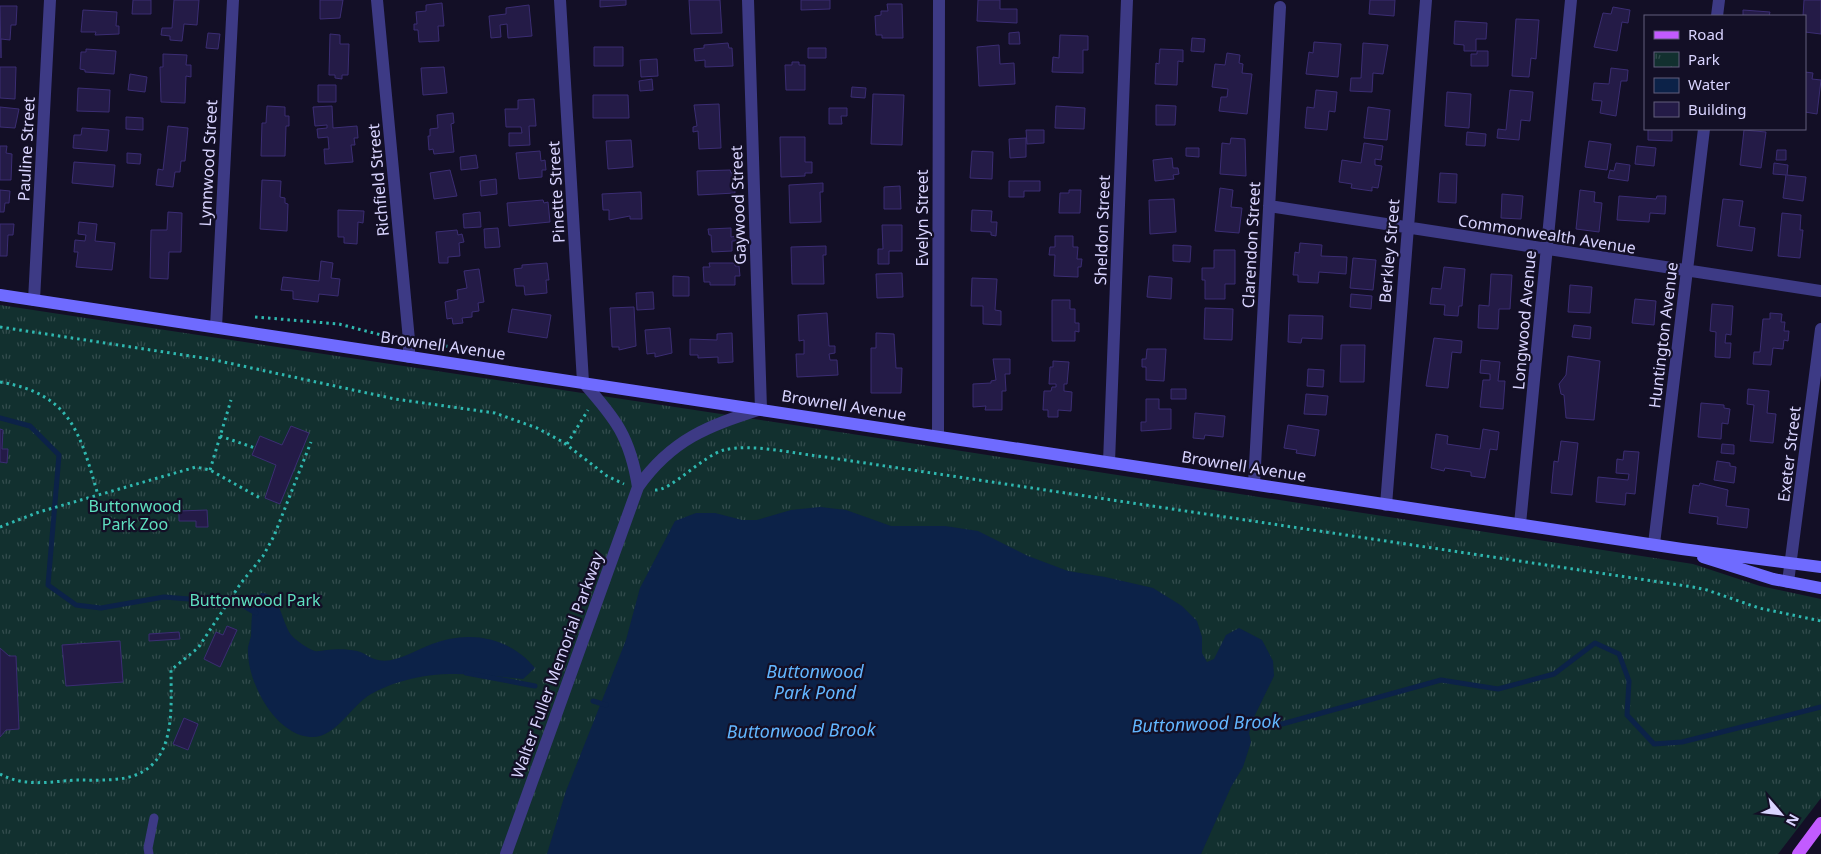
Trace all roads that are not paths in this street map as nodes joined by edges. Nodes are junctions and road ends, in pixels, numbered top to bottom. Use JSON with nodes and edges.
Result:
{"nodes":[{"id":1,"x":50,"y":0,"type":"edge"},
{"id":2,"x":233,"y":0,"type":"edge"},
{"id":3,"x":377,"y":0,"type":"edge"},
{"id":4,"x":560,"y":0,"type":"edge"},
{"id":5,"x":748,"y":0,"type":"edge"},
{"id":6,"x":939,"y":0,"type":"edge"},
{"id":7,"x":1127,"y":0,"type":"edge"},
{"id":8,"x":1426,"y":0,"type":"edge"},
{"id":9,"x":1571,"y":0,"type":"edge"},
{"id":10,"x":1719,"y":0,"type":"edge"},
{"id":11,"x":1280,"y":6,"type":"dead end"},
{"id":12,"x":1717,"y":15,"type":"edge"},
{"id":13,"x":1704,"y":130,"type":"edge"},
{"id":14,"x":1269,"y":206,"type":"junction"},
{"id":15,"x":1407,"y":228,"type":"junction"},
{"id":16,"x":1547,"y":249,"type":"junction"},
{"id":17,"x":1687,"y":272,"type":"junction"},
{"id":18,"x":1821,"y":291,"type":"edge"},
{"id":19,"x":0,"y":295,"type":"edge"},
{"id":20,"x":34,"y":300,"type":"junction"},
{"id":21,"x":216,"y":327,"type":"junction"},
{"id":22,"x":1821,"y":329,"type":"edge"},
{"id":23,"x":409,"y":357,"type":"junction"},
{"id":24,"x":583,"y":382,"type":"junction"},
{"id":25,"x":762,"y":409,"type":"junction"},
{"id":26,"x":938,"y":436,"type":"junction"},
{"id":27,"x":1109,"y":462,"type":"junction"},
{"id":28,"x":1254,"y":484,"type":"junction"},
{"id":29,"x":638,"y":487,"type":"junction"},
{"id":30,"x":1386,"y":505,"type":"junction"},
{"id":31,"x":1520,"y":524,"type":"junction"},
{"id":32,"x":1654,"y":544,"type":"junction"},
{"id":33,"x":1682,"y":549,"type":"junction"},
{"id":34,"x":1791,"y":562,"type":"junction"},
{"id":35,"x":1821,"y":567,"type":"edge"},
{"id":36,"x":1788,"y":582,"type":"junction"},
{"id":37,"x":1821,"y":588,"type":"edge"},
{"id":38,"x":154,"y":818,"type":"dead end"},
{"id":39,"x":1821,"y":824,"type":"edge"},
{"id":40,"x":149,"y":854,"type":"edge"},
{"id":41,"x":506,"y":854,"type":"edge"},
{"id":42,"x":1798,"y":854,"type":"edge"}],
"edges":[{"from":1,"to":20,"type":"street","name":"Pauline Street"},
{"from":2,"to":21,"type":"street","name":"Lynnwood Street"},
{"from":3,"to":23,"type":"street","name":"Richfield Street"},
{"from":4,"to":24,"type":"street","name":"Pinette Street"},
{"from":5,"to":25,"type":"street","name":"Gaywood Street"},
{"from":6,"to":26,"type":"street","name":"Evelyn Street"},
{"from":7,"to":27,"type":"street","name":"Sheldon Street"},
{"from":8,"to":15,"type":"street","name":"Berkley Street"},
{"from":9,"to":16,"type":"street","name":"Longwood Avenue"},
{"from":10,"to":12,"type":"street"},
{"from":11,"to":14,"type":"street","name":"Clarendon Street"},
{"from":13,"to":17,"type":"street","name":"Huntington Avenue"},
{"from":14,"to":15,"type":"street","name":"Commonwealth Avenue"},
{"from":14,"to":28,"type":"street","name":"Clarendon Street"},
{"from":15,"to":16,"type":"street","name":"Commonwealth Avenue"},
{"from":15,"to":30,"type":"street","name":"Berkley Street"},
{"from":16,"to":17,"type":"street","name":"Commonwealth Avenue"},
{"from":16,"to":31,"type":"street","name":"Longwood Avenue"},
{"from":17,"to":18,"type":"street","name":"Commonwealth Avenue"},
{"from":17,"to":32,"type":"street","name":"Huntington Avenue"},
{"from":19,"to":20,"type":"main road","name":"Brownell Avenue"},
{"from":20,"to":21,"type":"main road","name":"Brownell Avenue"},
{"from":21,"to":23,"type":"main road","name":"Brownell Avenue"},
{"from":22,"to":34,"type":"street","name":"Exeter Street"},
{"from":23,"to":24,"type":"main road","name":"Brownell Avenue"},
{"from":24,"to":25,"type":"main road","name":"Brownell Avenue"},
{"from":24,"to":29,"type":"street"},
{"from":25,"to":26,"type":"main road","name":"Brownell Avenue"},
{"from":25,"to":29,"type":"street","name":"Walter Fuller Memorial Parkway"},
{"from":26,"to":27,"type":"main road","name":"Brownell Avenue"},
{"from":27,"to":28,"type":"main road","name":"Brownell Avenue"},
{"from":28,"to":30,"type":"main road","name":"Brownell Avenue"},
{"from":29,"to":41,"type":"street","name":"Walter Fuller Memorial Parkway"},
{"from":30,"to":31,"type":"main road","name":"Brownell Avenue"},
{"from":31,"to":32,"type":"main road","name":"Brownell Avenue"},
{"from":32,"to":33,"type":"main road","name":"Brownell Avenue"},
{"from":33,"to":34,"type":"main road","name":"Brownell Avenue"},
{"from":33,"to":36,"type":"main road","name":"Brownell Avenue"},
{"from":34,"to":35,"type":"main road","name":"Brownell Avenue"},
{"from":34,"to":36,"type":"street","name":"Exeter Street"},
{"from":36,"to":37,"type":"main road","name":"Brownell Avenue"},
{"from":38,"to":40,"type":"lane"},
{"from":39,"to":42,"type":"main road"}]}
